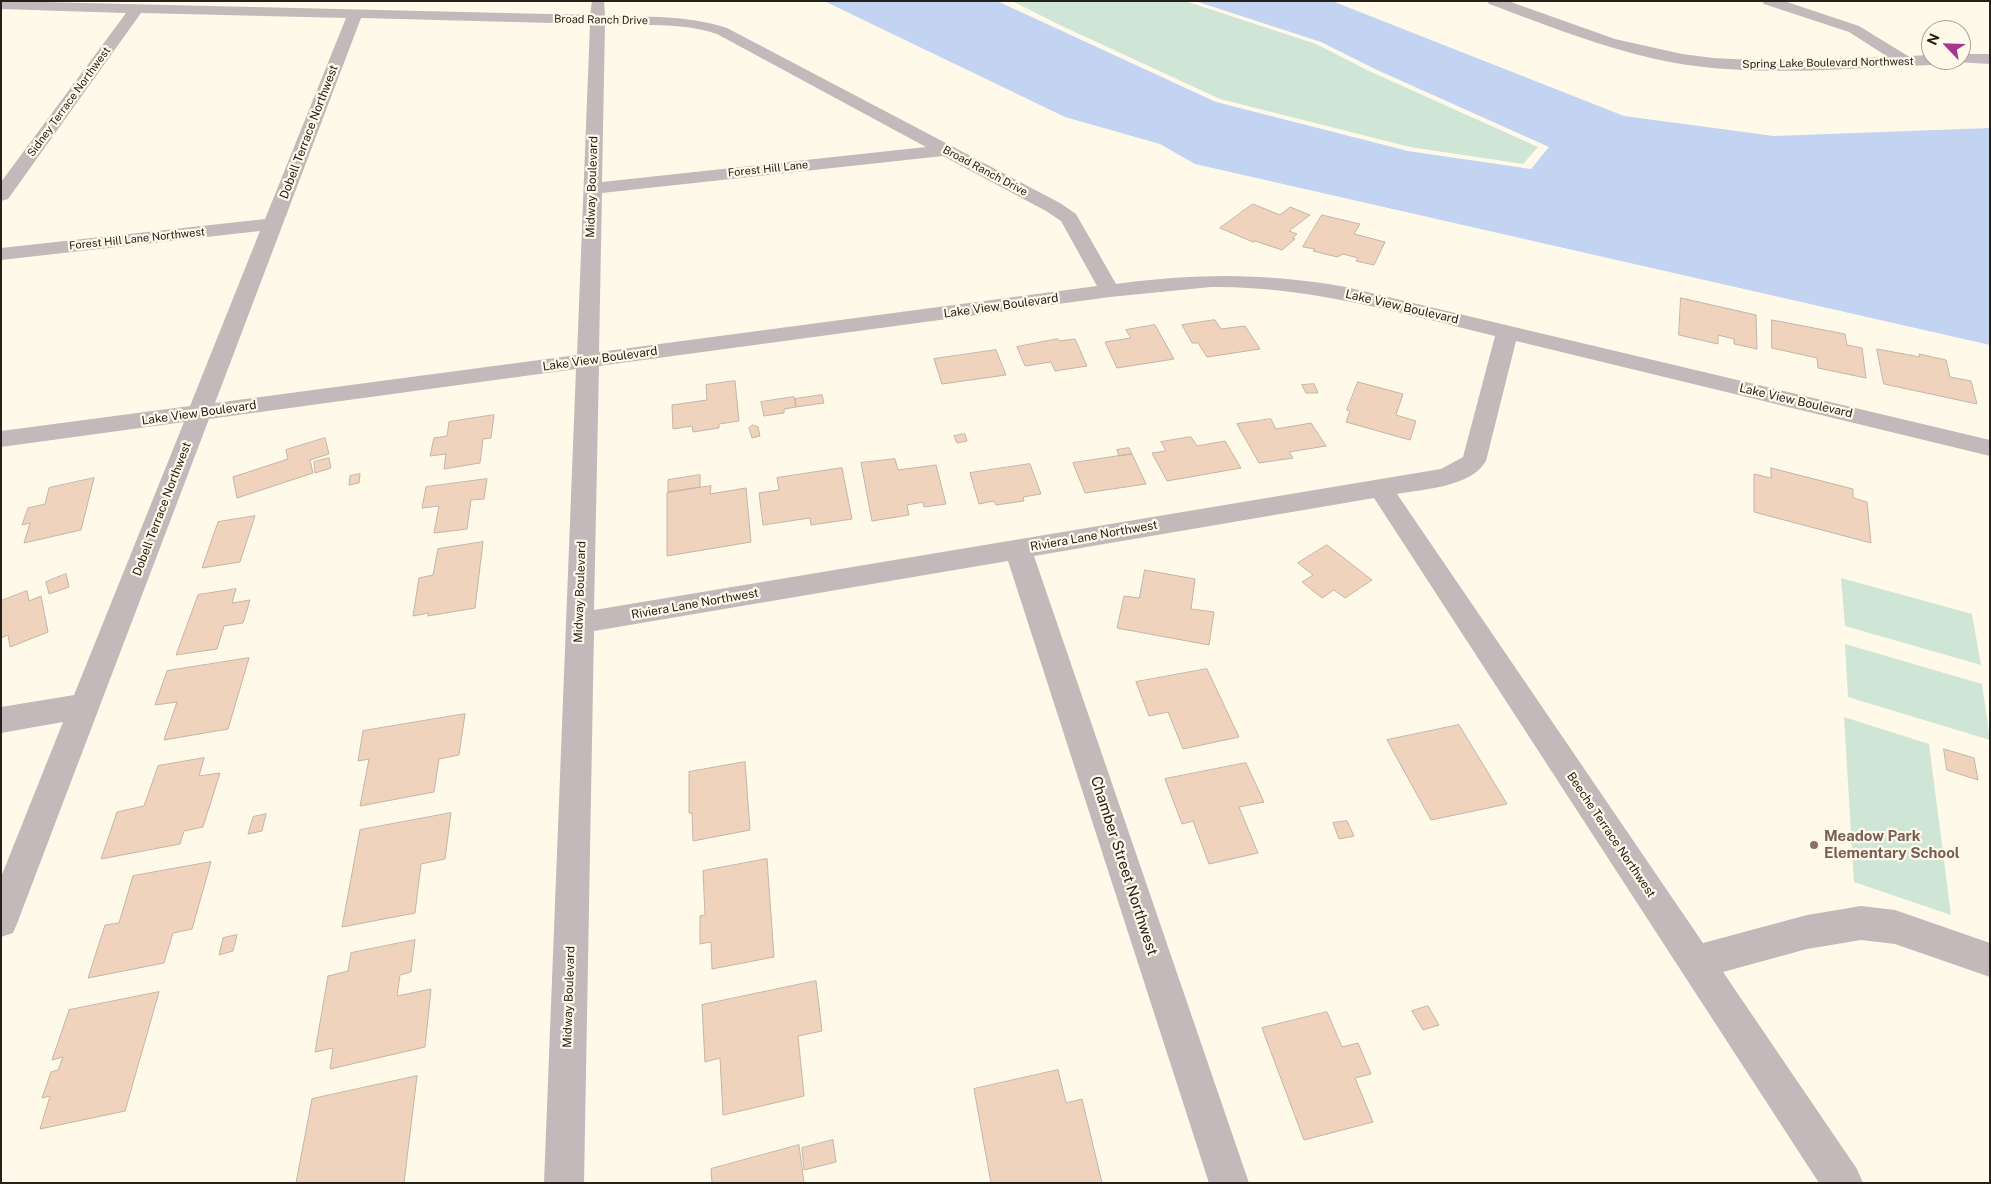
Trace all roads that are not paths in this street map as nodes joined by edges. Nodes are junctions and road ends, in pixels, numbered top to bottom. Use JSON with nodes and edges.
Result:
{"nodes":[{"id":1,"x":598,"y":1,"type":"edge"},
{"id":2,"x":1494,"y":1,"type":"edge"},
{"id":3,"x":1769,"y":1,"type":"edge"},
{"id":4,"x":1,"y":5,"type":"edge"},
{"id":5,"x":136,"y":8,"type":"junction"},
{"id":6,"x":355,"y":14,"type":"junction"},
{"id":7,"x":597,"y":20,"type":"junction"},
{"id":8,"x":1971,"y":59,"type":"edge"},
{"id":9,"x":1990,"y":59,"type":"edge"},
{"id":10,"x":1921,"y":60,"type":"edge"},
{"id":11,"x":1905,"y":61,"type":"junction"},
{"id":12,"x":945,"y":150,"type":"junction"},
{"id":13,"x":592,"y":189,"type":"junction"},
{"id":14,"x":1,"y":195,"type":"edge"},
{"id":15,"x":274,"y":224,"type":"junction"},
{"id":16,"x":1,"y":254,"type":"edge"},
{"id":17,"x":1110,"y":291,"type":"junction"},
{"id":18,"x":1507,"y":332,"type":"junction"},
{"id":19,"x":587,"y":361,"type":"junction"},
{"id":20,"x":200,"y":413,"type":"junction"},
{"id":21,"x":1,"y":439,"type":"edge"},
{"id":22,"x":1990,"y":448,"type":"edge"},
{"id":23,"x":1380,"y":488,"type":"junction"},
{"id":24,"x":1018,"y":549,"type":"junction"},
{"id":25,"x":579,"y":623,"type":"junction"},
{"id":26,"x":85,"y":706,"type":"junction"},
{"id":27,"x":1,"y":720,"type":"edge"},
{"id":28,"x":1,"y":921,"type":"edge"},
{"id":29,"x":1990,"y":960,"type":"edge"},
{"id":30,"x":1696,"y":962,"type":"junction"},
{"id":31,"x":564,"y":1183,"type":"edge"},
{"id":32,"x":1229,"y":1183,"type":"edge"},
{"id":33,"x":1843,"y":1183,"type":"edge"}],
"edges":[{"from":1,"to":7,"type":"street","name":"Midway Boulevard"},
{"from":2,"to":11,"type":"street","name":"Spring Lake Boulevard Northwest"},
{"from":3,"to":11,"type":"street"},
{"from":4,"to":5,"type":"street","name":"Broad Ranch Drive"},
{"from":5,"to":6,"type":"street","name":"Broad Ranch Drive"},
{"from":5,"to":14,"type":"street","name":"Sidney Terrace Northwest"},
{"from":6,"to":7,"type":"street","name":"Broad Ranch Drive"},
{"from":6,"to":15,"type":"street","name":"Dobell Terrace Northwest"},
{"from":7,"to":12,"type":"street","name":"Broad Ranch Drive"},
{"from":7,"to":13,"type":"street","name":"Midway Boulevard"},
{"from":8,"to":9,"type":"street"},
{"from":10,"to":11,"type":"street","name":"Spring Lake Boulevard Northwest"},
{"from":12,"to":13,"type":"street","name":"Forest Hill Lane"},
{"from":12,"to":17,"type":"street","name":"Broad Ranch Drive"},
{"from":13,"to":19,"type":"street","name":"Midway Boulevard"},
{"from":15,"to":16,"type":"street","name":"Forest Hill Lane Northwest"},
{"from":15,"to":20,"type":"street","name":"Dobell Terrace Northwest"},
{"from":17,"to":18,"type":"street","name":"Lake View Boulevard"},
{"from":17,"to":19,"type":"street","name":"Lake View Boulevard"},
{"from":18,"to":22,"type":"street","name":"Lake View Boulevard"},
{"from":18,"to":23,"type":"street","name":"Riviera Lane Northwest"},
{"from":19,"to":20,"type":"street","name":"Lake View Boulevard"},
{"from":19,"to":25,"type":"street","name":"Midway Boulevard"},
{"from":20,"to":21,"type":"street","name":"Lake View Boulevard"},
{"from":20,"to":26,"type":"street","name":"Dobell Terrace Northwest"},
{"from":23,"to":24,"type":"street","name":"Riviera Lane Northwest"},
{"from":23,"to":30,"type":"street","name":"Beeche Terrace Northwest"},
{"from":24,"to":25,"type":"street","name":"Riviera Lane Northwest"},
{"from":24,"to":32,"type":"street","name":"Chamber Street Northwest"},
{"from":25,"to":31,"type":"street","name":"Midway Boulevard"},
{"from":26,"to":27,"type":"street"},
{"from":26,"to":28,"type":"street","name":"Dobell Terrace Northwest"},
{"from":29,"to":30,"type":"street"},
{"from":30,"to":33,"type":"street","name":"Beeche Terrace Northwest"}]}
